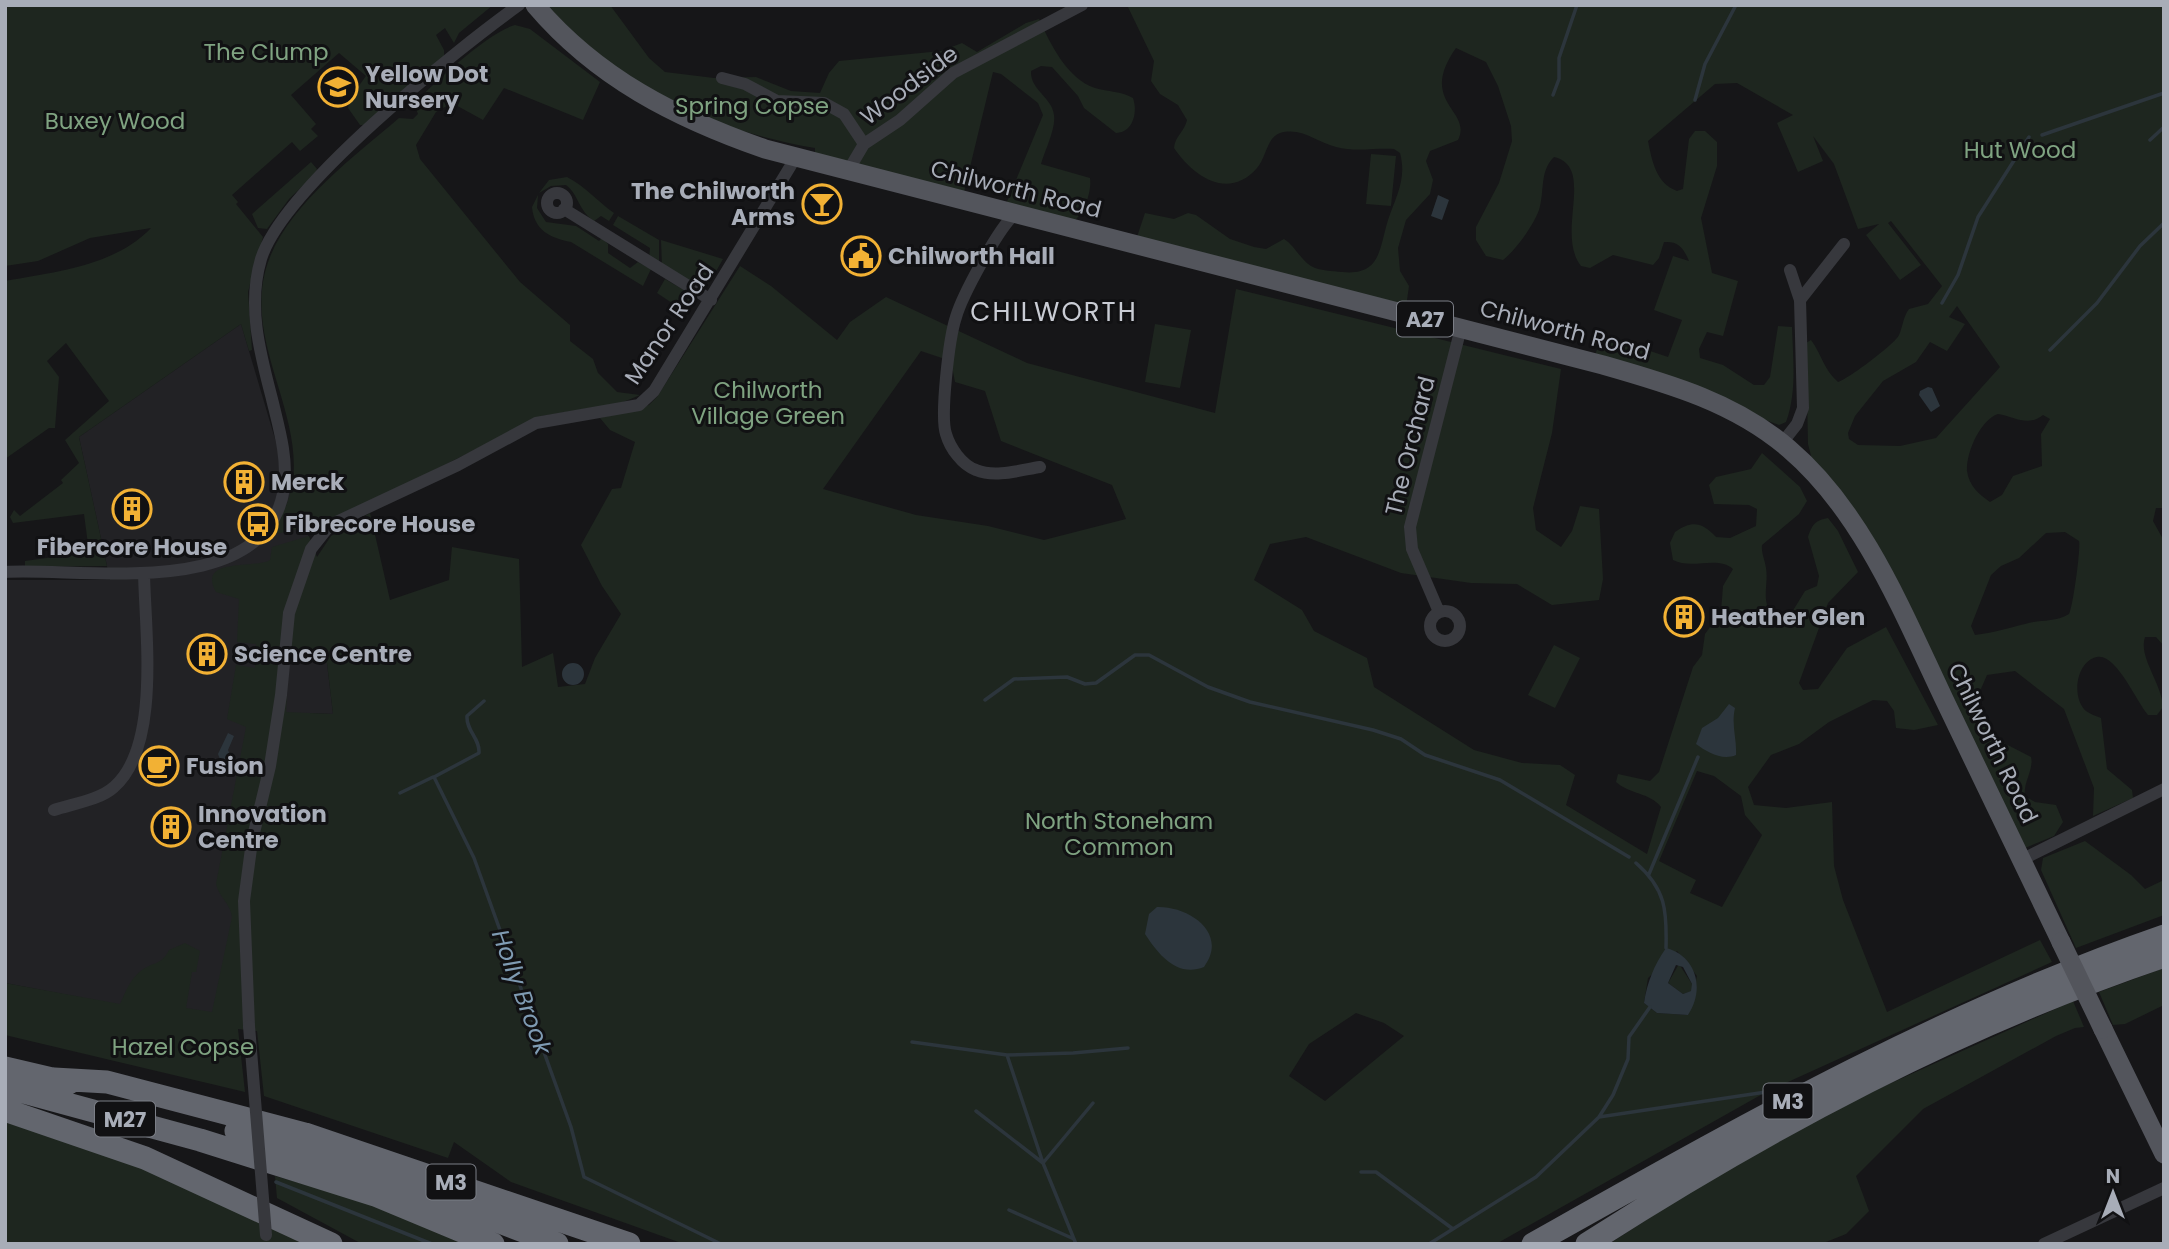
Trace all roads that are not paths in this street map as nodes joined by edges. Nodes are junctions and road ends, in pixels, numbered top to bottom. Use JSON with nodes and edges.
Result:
{"nodes":[{"id":1,"x":519,"y":5,"type":"edge"},
{"id":2,"x":535,"y":5,"type":"edge"},
{"id":3,"x":1082,"y":5,"type":"edge"},
{"id":4,"x":722,"y":78,"type":"dead end"},
{"id":5,"x":864,"y":144,"type":"junction"},
{"id":6,"x":796,"y":157,"type":"junction"},
{"id":7,"x":848,"y":171,"type":"junction"},
{"id":8,"x":565,"y":209,"type":"dead end"},
{"id":9,"x":1014,"y":215,"type":"junction"},
{"id":10,"x":1844,"y":244,"type":"dead end"},
{"id":11,"x":1790,"y":270,"type":"dead end"},
{"id":12,"x":711,"y":300,"type":"junction"},
{"id":13,"x":1800,"y":300,"type":"junction"},
{"id":14,"x":1461,"y":328,"type":"junction"},
{"id":15,"x":1782,"y":443,"type":"junction"},
{"id":16,"x":1040,"y":467,"type":"dead end"},
{"id":17,"x":5,"y":572,"type":"edge"},
{"id":18,"x":144,"y":573,"type":"junction"},
{"id":19,"x":1439,"y":612,"type":"dead end"},
{"id":20,"x":2164,"y":789,"type":"edge"},
{"id":21,"x":54,"y":810,"type":"dead end"},
{"id":22,"x":2021,"y":860,"type":"junction"},
{"id":23,"x":2164,"y":936,"type":"edge"},
{"id":24,"x":2164,"y":956,"type":"edge"},
{"id":25,"x":5,"y":1068,"type":"edge"},
{"id":26,"x":54,"y":1079,"type":"junction"},
{"id":27,"x":5,"y":1087,"type":"edge"},
{"id":28,"x":5,"y":1110,"type":"edge"},
{"id":29,"x":2164,"y":1154,"type":"edge"},
{"id":30,"x":2164,"y":1188,"type":"edge"},
{"id":31,"x":266,"y":1239,"type":"edge"},
{"id":32,"x":331,"y":1244,"type":"edge"},
{"id":33,"x":493,"y":1244,"type":"edge"},
{"id":34,"x":557,"y":1244,"type":"edge"},
{"id":35,"x":629,"y":1244,"type":"edge"},
{"id":36,"x":1532,"y":1244,"type":"edge"},
{"id":37,"x":1587,"y":1244,"type":"edge"},
{"id":38,"x":2044,"y":1244,"type":"edge"}],
"edges":[{"from":1,"to":18,"type":"street"},
{"from":2,"to":6,"type":"main road","name":"Chilworth Road","number":"A27"},
{"from":3,"to":5,"type":"street","name":"Woodside"},
{"from":4,"to":5,"type":"street"},
{"from":5,"to":7,"type":"street","name":"Woodside"},
{"from":6,"to":7,"type":"main road","name":"Chilworth Road","number":"A27"},
{"from":6,"to":12,"type":"street","name":"Manor Road"},
{"from":7,"to":9,"type":"main road","name":"Chilworth Road","number":"A27"},
{"from":8,"to":12,"type":"street"},
{"from":9,"to":14,"type":"main road","name":"Chilworth Road","number":"A27"},
{"from":9,"to":16,"type":"street"},
{"from":10,"to":13,"type":"street"},
{"from":11,"to":13,"type":"street"},
{"from":12,"to":31,"type":"street","name":"Manor Road","bridge":true},
{"from":13,"to":15,"type":"street"},
{"from":14,"to":15,"type":"main road","name":"Chilworth Road","number":"A27"},
{"from":14,"to":19,"type":"street","name":"The Orchard"},
{"from":15,"to":22,"type":"main road","name":"Chilworth Road","number":"A27"},
{"from":17,"to":18,"type":"street"},
{"from":18,"to":21,"type":"street"},
{"from":20,"to":22,"type":"street"},
{"from":22,"to":29,"type":"main road","name":"Chilworth Road","number":"A27","bridge":true},
{"from":23,"to":36,"type":"highway","number":"M3"},
{"from":24,"to":37,"type":"highway","number":"M3"},
{"from":25,"to":26,"type":"highway","number":"M27"},
{"from":26,"to":34,"type":"highway","number":"M27"},
{"from":26,"to":35,"type":"highway","number":"M3"},
{"from":27,"to":33,"type":"highway","number":"M27"},
{"from":28,"to":32,"type":"highway"},
{"from":30,"to":38,"type":"street"}]}
